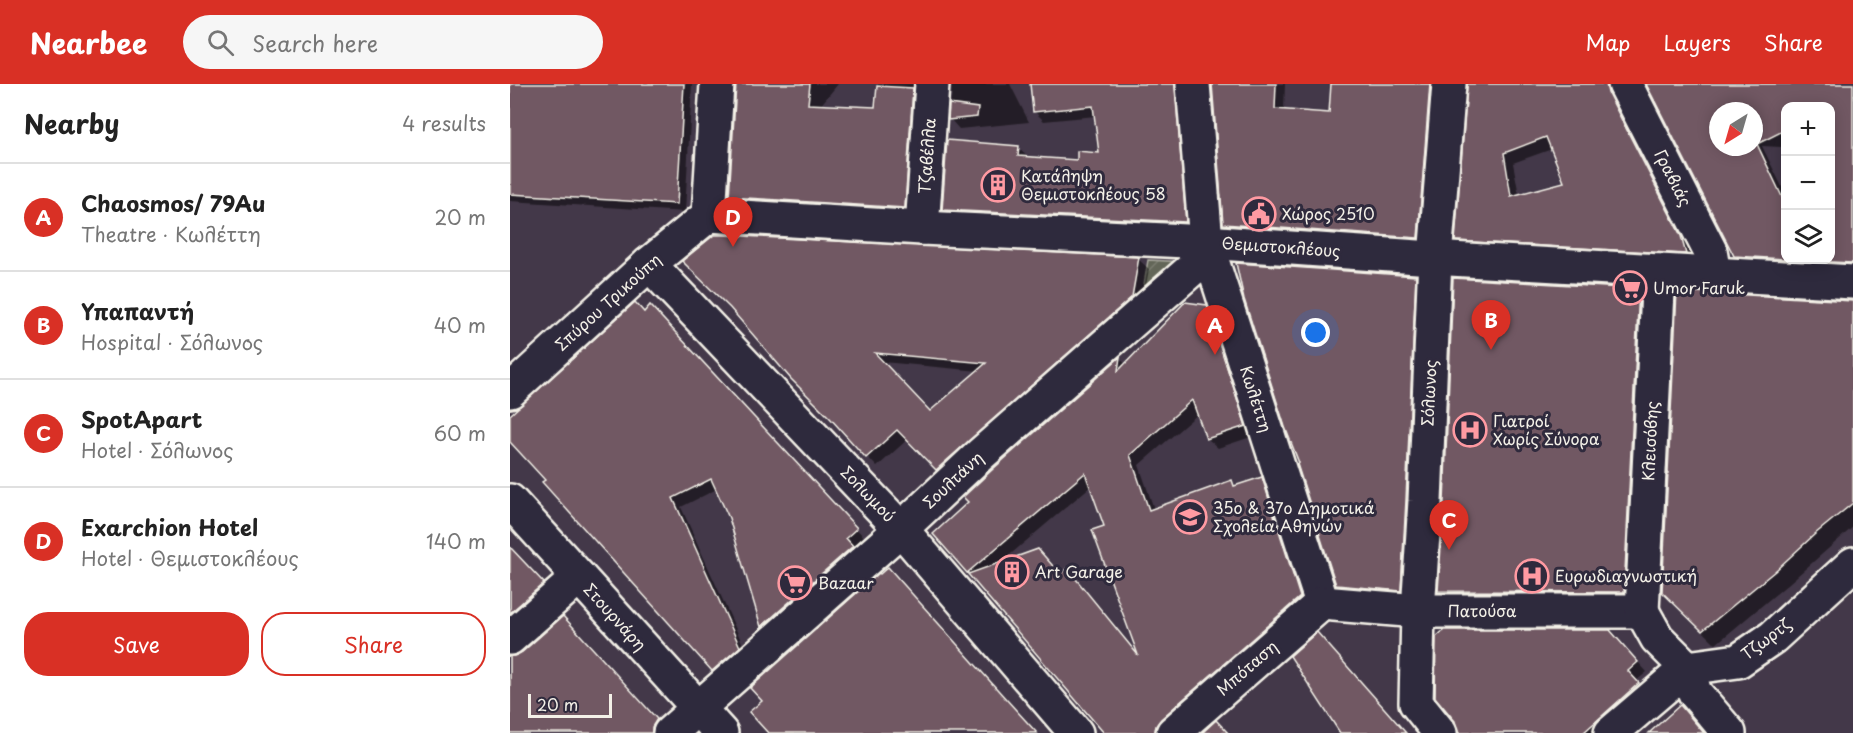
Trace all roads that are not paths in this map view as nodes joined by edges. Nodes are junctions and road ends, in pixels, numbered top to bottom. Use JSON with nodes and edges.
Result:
{"nodes":[{"id":1,"x":717,"y":84,"type":"edge"},
{"id":2,"x":932,"y":84,"type":"edge"},
{"id":3,"x":1193,"y":84,"type":"edge"},
{"id":4,"x":1449,"y":84,"type":"edge"},
{"id":5,"x":1625,"y":84,"type":"edge"},
{"id":6,"x":708,"y":215,"type":"junction"},
{"id":7,"x":922,"y":228,"type":"junction"},
{"id":8,"x":1208,"y":248,"type":"junction"},
{"id":9,"x":1435,"y":258,"type":"junction"},
{"id":10,"x":649,"y":264,"type":"junction"},
{"id":11,"x":1659,"y":271,"type":"junction"},
{"id":12,"x":1714,"y":274,"type":"junction"},
{"id":13,"x":1853,"y":282,"type":"edge"},
{"id":14,"x":510,"y":391,"type":"edge"},
{"id":15,"x":510,"y":501,"type":"edge"},
{"id":16,"x":901,"y":529,"type":"junction"},
{"id":17,"x":1853,"y":564,"type":"edge"},
{"id":18,"x":579,"y":577,"type":"junction"},
{"id":19,"x":1322,"y":603,"type":"junction"},
{"id":20,"x":1418,"y":611,"type":"junction"},
{"id":21,"x":1642,"y":611,"type":"junction"},
{"id":22,"x":510,"y":638,"type":"edge"},
{"id":23,"x":1687,"y":668,"type":"junction"},
{"id":24,"x":698,"y":708,"type":"junction"},
{"id":25,"x":670,"y":733,"type":"edge"},
{"id":26,"x":721,"y":733,"type":"edge"},
{"id":27,"x":1076,"y":733,"type":"edge"},
{"id":28,"x":1173,"y":733,"type":"edge"},
{"id":29,"x":1440,"y":733,"type":"edge"},
{"id":30,"x":1611,"y":733,"type":"edge"},
{"id":31,"x":1729,"y":733,"type":"edge"}],
"edges":[{"from":1,"to":6,"type":"street"},
{"from":2,"to":7,"type":"street","name":"Τζαβέλλα"},
{"from":3,"to":8,"type":"street","name":"Κωλέττη"},
{"from":4,"to":9,"type":"street","name":"Σόλωνος"},
{"from":5,"to":12,"type":"street","name":"Γραβιάς"},
{"from":6,"to":7,"type":"street","name":"Θεμιστοκλέους"},
{"from":6,"to":10,"type":"street","name":"Σπύρου Τρικούπη"},
{"from":7,"to":8,"type":"street","name":"Θεμιστοκλέους"},
{"from":8,"to":9,"type":"street","name":"Θεμιστοκλέους"},
{"from":8,"to":16,"type":"street","name":"Σουλτάνη"},
{"from":8,"to":19,"type":"street","name":"Κωλέττη"},
{"from":9,"to":11,"type":"street","name":"Θεμιστοκλέους"},
{"from":9,"to":20,"type":"street","name":"Σόλωνος"},
{"from":10,"to":14,"type":"street","name":"Σπύρου Τρικούπη"},
{"from":10,"to":16,"type":"street","name":"Σολωμού"},
{"from":11,"to":12,"type":"street","name":"Θεμιστοκλέους"},
{"from":11,"to":21,"type":"street","name":"Κλεισόβης"},
{"from":12,"to":13,"type":"street","name":"Θεμιστοκλέους"},
{"from":15,"to":18,"type":"street","name":"Στουρνάρη"},
{"from":16,"to":24,"type":"street","name":"Σουλτάνη"},
{"from":16,"to":27,"type":"street","name":"Σολωμού"},
{"from":17,"to":23,"type":"street","name":"Τζωρτζ"},
{"from":18,"to":22,"type":"street"},
{"from":18,"to":24,"type":"street","name":"Στουρνάρη"},
{"from":19,"to":20,"type":"street","name":"Πατούσα"},
{"from":19,"to":28,"type":"street","name":"Μπόταση"},
{"from":20,"to":21,"type":"street","name":"Πατούσα"},
{"from":20,"to":29,"type":"street","name":"Σόλωνος"},
{"from":21,"to":23,"type":"street"},
{"from":23,"to":30,"type":"street"},
{"from":23,"to":31,"type":"street"},
{"from":24,"to":25,"type":"street","name":"Σουλτάνη"},
{"from":24,"to":26,"type":"street","name":"Στουρνάρη"}]}
